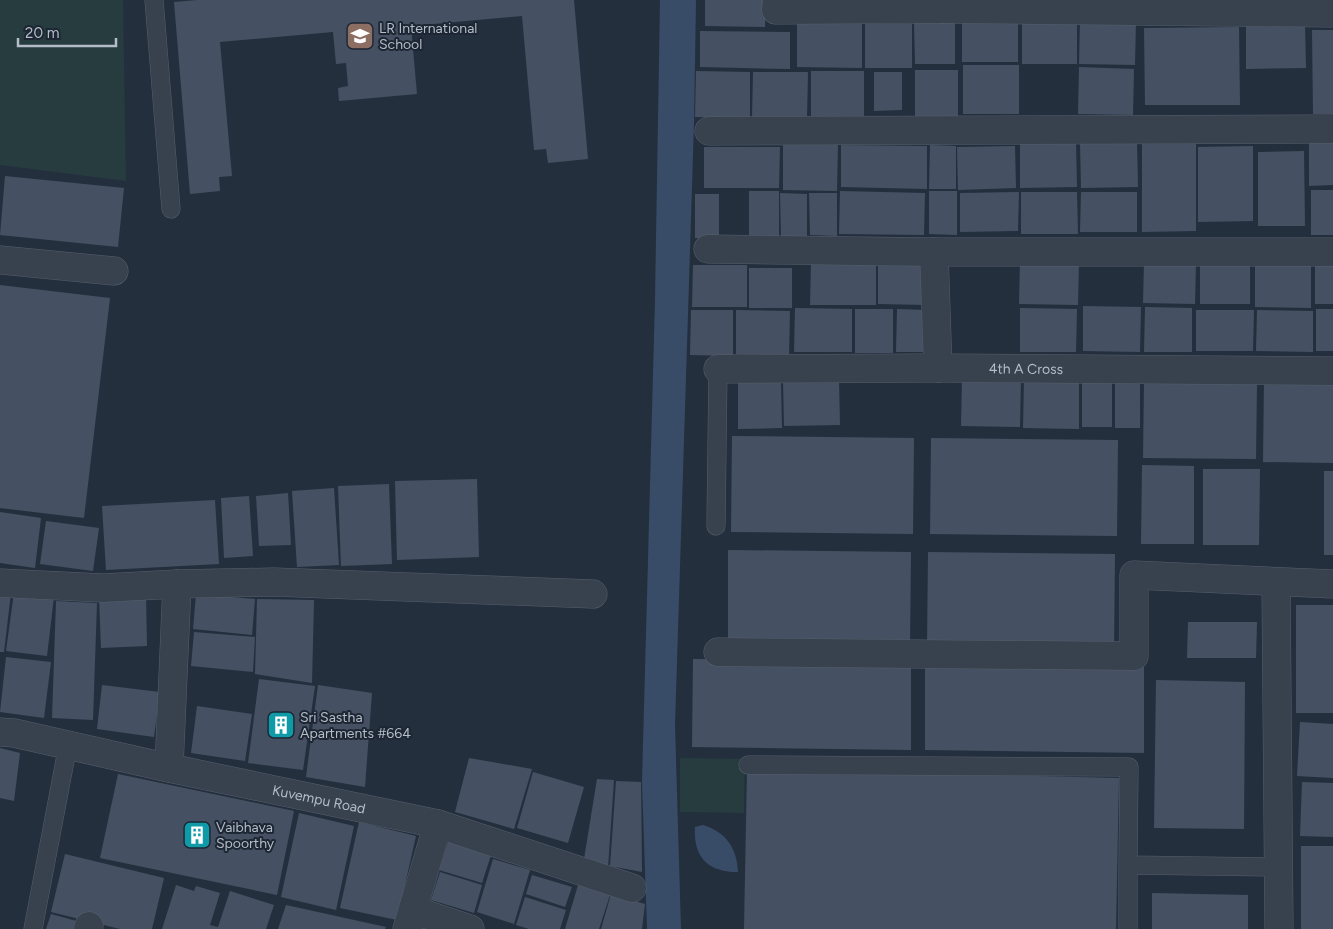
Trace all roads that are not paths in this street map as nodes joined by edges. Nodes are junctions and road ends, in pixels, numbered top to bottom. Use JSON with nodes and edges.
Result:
{"nodes":[{"id":1,"x":154,"y":0,"type":"edge"},
{"id":2,"x":777,"y":0,"type":"edge"},
{"id":3,"x":943,"y":4,"type":"edge"},
{"id":4,"x":1333,"y":13,"type":"edge"},
{"id":5,"x":1333,"y":129,"type":"edge"},
{"id":6,"x":709,"y":131,"type":"dead end"},
{"id":7,"x":171,"y":209,"type":"dead end"},
{"id":8,"x":708,"y":249,"type":"dead end"},
{"id":9,"x":934,"y":252,"type":"junction"},
{"id":10,"x":1333,"y":252,"type":"edge"},
{"id":11,"x":0,"y":260,"type":"edge"},
{"id":12,"x":114,"y":271,"type":"dead end"},
{"id":13,"x":938,"y":368,"type":"junction"},
{"id":14,"x":718,"y":369,"type":"joint"},
{"id":15,"x":1333,"y":371,"type":"edge"},
{"id":16,"x":716,"y":526,"type":"dead end"},
{"id":17,"x":1276,"y":582,"type":"junction"},
{"id":18,"x":0,"y":583,"type":"edge"},
{"id":19,"x":177,"y":584,"type":"junction"},
{"id":20,"x":1333,"y":584,"type":"edge"},
{"id":21,"x":593,"y":594,"type":"dead end"},
{"id":22,"x":718,"y":652,"type":"dead end"},
{"id":23,"x":0,"y":732,"type":"edge"},
{"id":24,"x":68,"y":745,"type":"junction"},
{"id":25,"x":748,"y":764,"type":"dead end"},
{"id":26,"x":169,"y":768,"type":"junction"},
{"id":27,"x":438,"y":824,"type":"junction"},
{"id":28,"x":1128,"y":865,"type":"junction"},
{"id":29,"x":1280,"y":867,"type":"junction"},
{"id":30,"x":632,"y":888,"type":"dead end"},
{"id":31,"x":410,"y":920,"type":"edge"},
{"id":32,"x":32,"y":929,"type":"edge"},
{"id":33,"x":470,"y":929,"type":"edge"},
{"id":34,"x":1128,"y":929,"type":"edge"},
{"id":35,"x":1279,"y":929,"type":"edge"}],
"edges":[{"from":1,"to":7,"type":"lane"},
{"from":2,"to":3,"type":"street"},
{"from":3,"to":4,"type":"street"},
{"from":5,"to":6,"type":"street"},
{"from":8,"to":9,"type":"street"},
{"from":9,"to":10,"type":"street"},
{"from":9,"to":13,"type":"street"},
{"from":11,"to":12,"type":"street"},
{"from":13,"to":14,"type":"street","name":"4th A Cross"},
{"from":13,"to":15,"type":"street","name":"4th A Cross"},
{"from":14,"to":16,"type":"lane"},
{"from":17,"to":20,"type":"street"},
{"from":17,"to":22,"type":"street"},
{"from":17,"to":29,"type":"street"},
{"from":18,"to":19,"type":"street"},
{"from":19,"to":21,"type":"street"},
{"from":19,"to":26,"type":"street"},
{"from":23,"to":24,"type":"street","name":"Kuvempu Road"},
{"from":24,"to":26,"type":"street","name":"Kuvempu Road"},
{"from":24,"to":32,"type":"lane"},
{"from":25,"to":28,"type":"lane"},
{"from":26,"to":27,"type":"street","name":"Kuvempu Road"},
{"from":27,"to":30,"type":"street","name":"Kuvempu Road"},
{"from":27,"to":31,"type":"street"},
{"from":28,"to":29,"type":"lane"},
{"from":28,"to":34,"type":"lane"},
{"from":29,"to":35,"type":"street"},
{"from":31,"to":33,"type":"street"}]}
